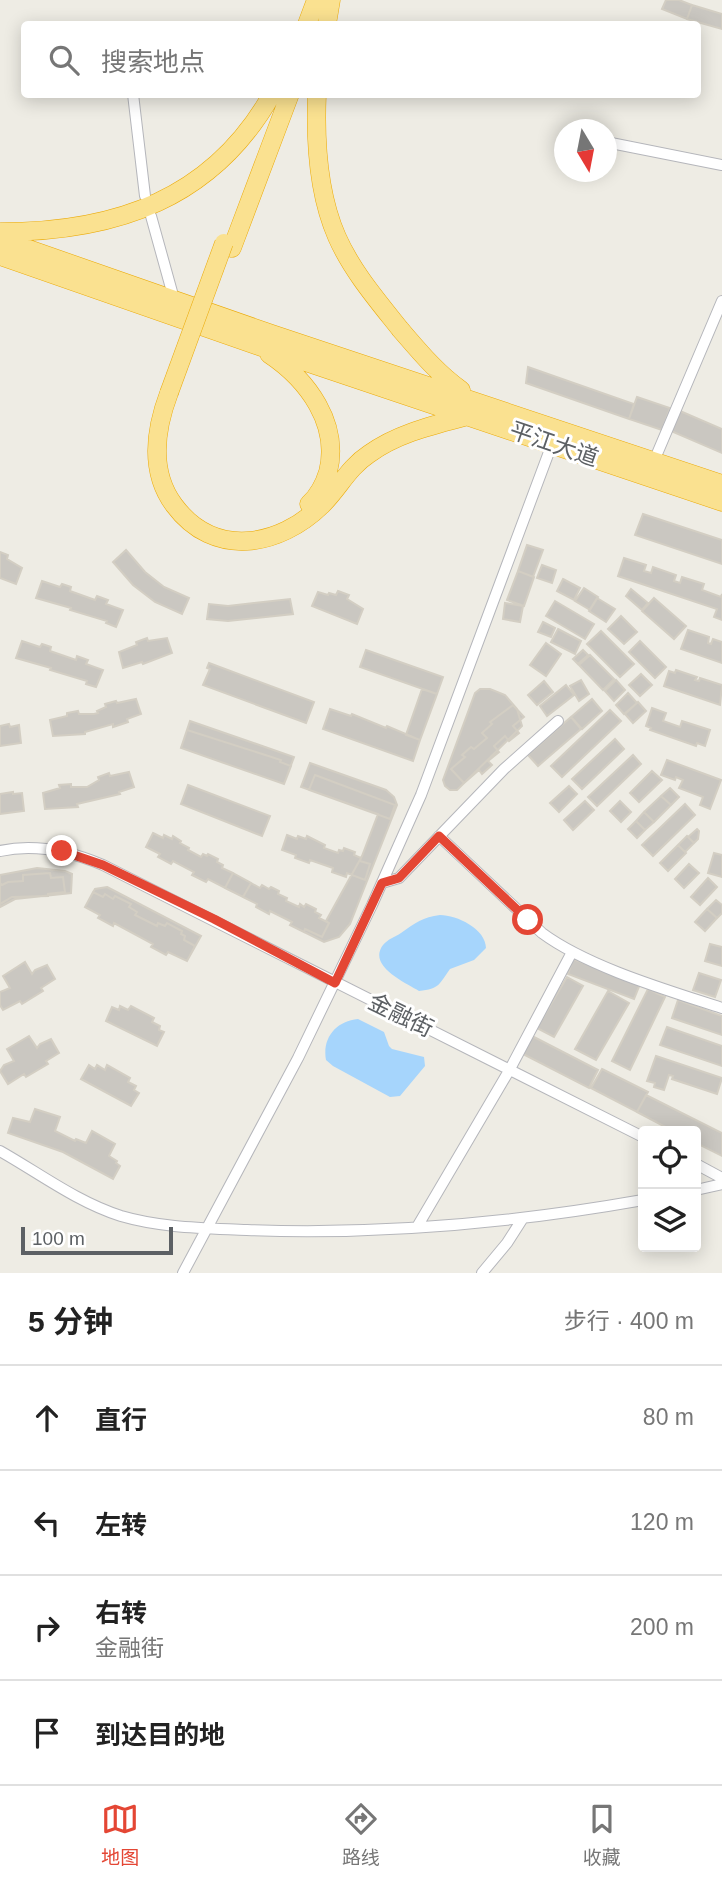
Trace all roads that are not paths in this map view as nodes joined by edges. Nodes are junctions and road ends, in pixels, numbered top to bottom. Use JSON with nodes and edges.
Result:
{"nodes":[{"id":1,"x":316,"y":0,"type":"edge"},
{"id":2,"x":329,"y":0,"type":"edge"},
{"id":3,"x":308,"y":21,"type":"edge"},
{"id":4,"x":318,"y":21,"type":"edge"},
{"id":5,"x":327,"y":21,"type":"edge"},
{"id":6,"x":133,"y":98,"type":"edge"},
{"id":7,"x":270,"y":98,"type":"edge"},
{"id":8,"x":280,"y":98,"type":"edge"},
{"id":9,"x":288,"y":98,"type":"edge"},
{"id":10,"x":317,"y":98,"type":"edge"},
{"id":11,"x":617,"y":144,"type":"edge"},
{"id":12,"x":722,"y":165,"type":"edge"},
{"id":13,"x":145,"y":196,"type":"dead end"},
{"id":14,"x":151,"y":216,"type":"dead end"},
{"id":15,"x":0,"y":232,"type":"edge"},
{"id":16,"x":0,"y":239,"type":"edge"},
{"id":17,"x":228,"y":245,"type":"junction"},
{"id":18,"x":0,"y":256,"type":"edge"},
{"id":19,"x":174,"y":299,"type":"junction"},
{"id":20,"x":722,"y":301,"type":"edge"},
{"id":21,"x":254,"y":345,"type":"junction"},
{"id":22,"x":388,"y":381,"type":"junction"},
{"id":23,"x":173,"y":395,"type":"junction"},
{"id":24,"x":473,"y":409,"type":"junction"},
{"id":25,"x":552,"y":444,"type":"junction"},
{"id":26,"x":654,"y":461,"type":"junction"},
{"id":27,"x":722,"y":485,"type":"edge"},
{"id":28,"x":722,"y":502,"type":"edge"},
{"id":29,"x":558,"y":721,"type":"dead end"},
{"id":30,"x":439,"y":836,"type":"junction"},
{"id":31,"x":0,"y":851,"type":"edge"},
{"id":32,"x":382,"y":883,"type":"junction"},
{"id":33,"x":572,"y":952,"type":"junction"},
{"id":34,"x":335,"y":983,"type":"junction"},
{"id":35,"x":722,"y":1008,"type":"edge"},
{"id":36,"x":510,"y":1069,"type":"junction"},
{"id":37,"x":638,"y":1134,"type":"edge"},
{"id":38,"x":0,"y":1151,"type":"edge"},
{"id":39,"x":701,"y":1167,"type":"edge"},
{"id":40,"x":722,"y":1178,"type":"edge"},
{"id":41,"x":722,"y":1184,"type":"edge"},
{"id":42,"x":700,"y":1189,"type":"edge"},
{"id":43,"x":638,"y":1201,"type":"edge"},
{"id":44,"x":523,"y":1218,"type":"junction"},
{"id":45,"x":417,"y":1227,"type":"junction"},
{"id":46,"x":207,"y":1228,"type":"junction"},
{"id":47,"x":183,"y":1273,"type":"edge"},
{"id":48,"x":482,"y":1273,"type":"edge"}],
"edges":[{"from":1,"to":3,"type":"highway"},
{"from":2,"to":4,"type":"highway"},
{"from":2,"to":5,"type":"highway"},
{"from":6,"to":13,"type":"street"},
{"from":7,"to":15,"type":"highway"},
{"from":8,"to":17,"type":"highway"},
{"from":9,"to":17,"type":"highway"},
{"from":10,"to":24,"type":"highway"},
{"from":11,"to":12,"type":"street"},
{"from":14,"to":19,"type":"street"},
{"from":16,"to":19,"type":"highway"},
{"from":17,"to":23,"type":"highway","bridge":true},
{"from":18,"to":21,"type":"highway"},
{"from":19,"to":22,"type":"highway"},
{"from":20,"to":26,"type":"street"},
{"from":21,"to":22,"type":"highway"},
{"from":21,"to":23,"type":"highway"},
{"from":22,"to":24,"type":"highway","name":"平江大道"},
{"from":23,"to":24,"type":"highway"},
{"from":24,"to":25,"type":"highway","name":"平江大道"},
{"from":24,"to":26,"type":"highway","name":"平江大道"},
{"from":25,"to":28,"type":"highway","name":"平江大道"},
{"from":25,"to":32,"type":"street"},
{"from":26,"to":27,"type":"highway","name":"平江大道"},
{"from":29,"to":30,"type":"street"},
{"from":30,"to":32,"type":"street"},
{"from":30,"to":33,"type":"street"},
{"from":31,"to":34,"type":"street","name":"金融街"},
{"from":32,"to":34,"type":"street"},
{"from":33,"to":35,"type":"street"},
{"from":33,"to":36,"type":"street"},
{"from":34,"to":36,"type":"street","name":"金融街"},
{"from":34,"to":46,"type":"street"},
{"from":36,"to":37,"type":"street","name":"金融街"},
{"from":36,"to":45,"type":"street"},
{"from":38,"to":46,"type":"street"},
{"from":39,"to":40,"type":"street"},
{"from":41,"to":42,"type":"street"},
{"from":43,"to":44,"type":"street"},
{"from":44,"to":45,"type":"street"},
{"from":44,"to":48,"type":"street"},
{"from":45,"to":46,"type":"street"},
{"from":46,"to":47,"type":"street"}]}
